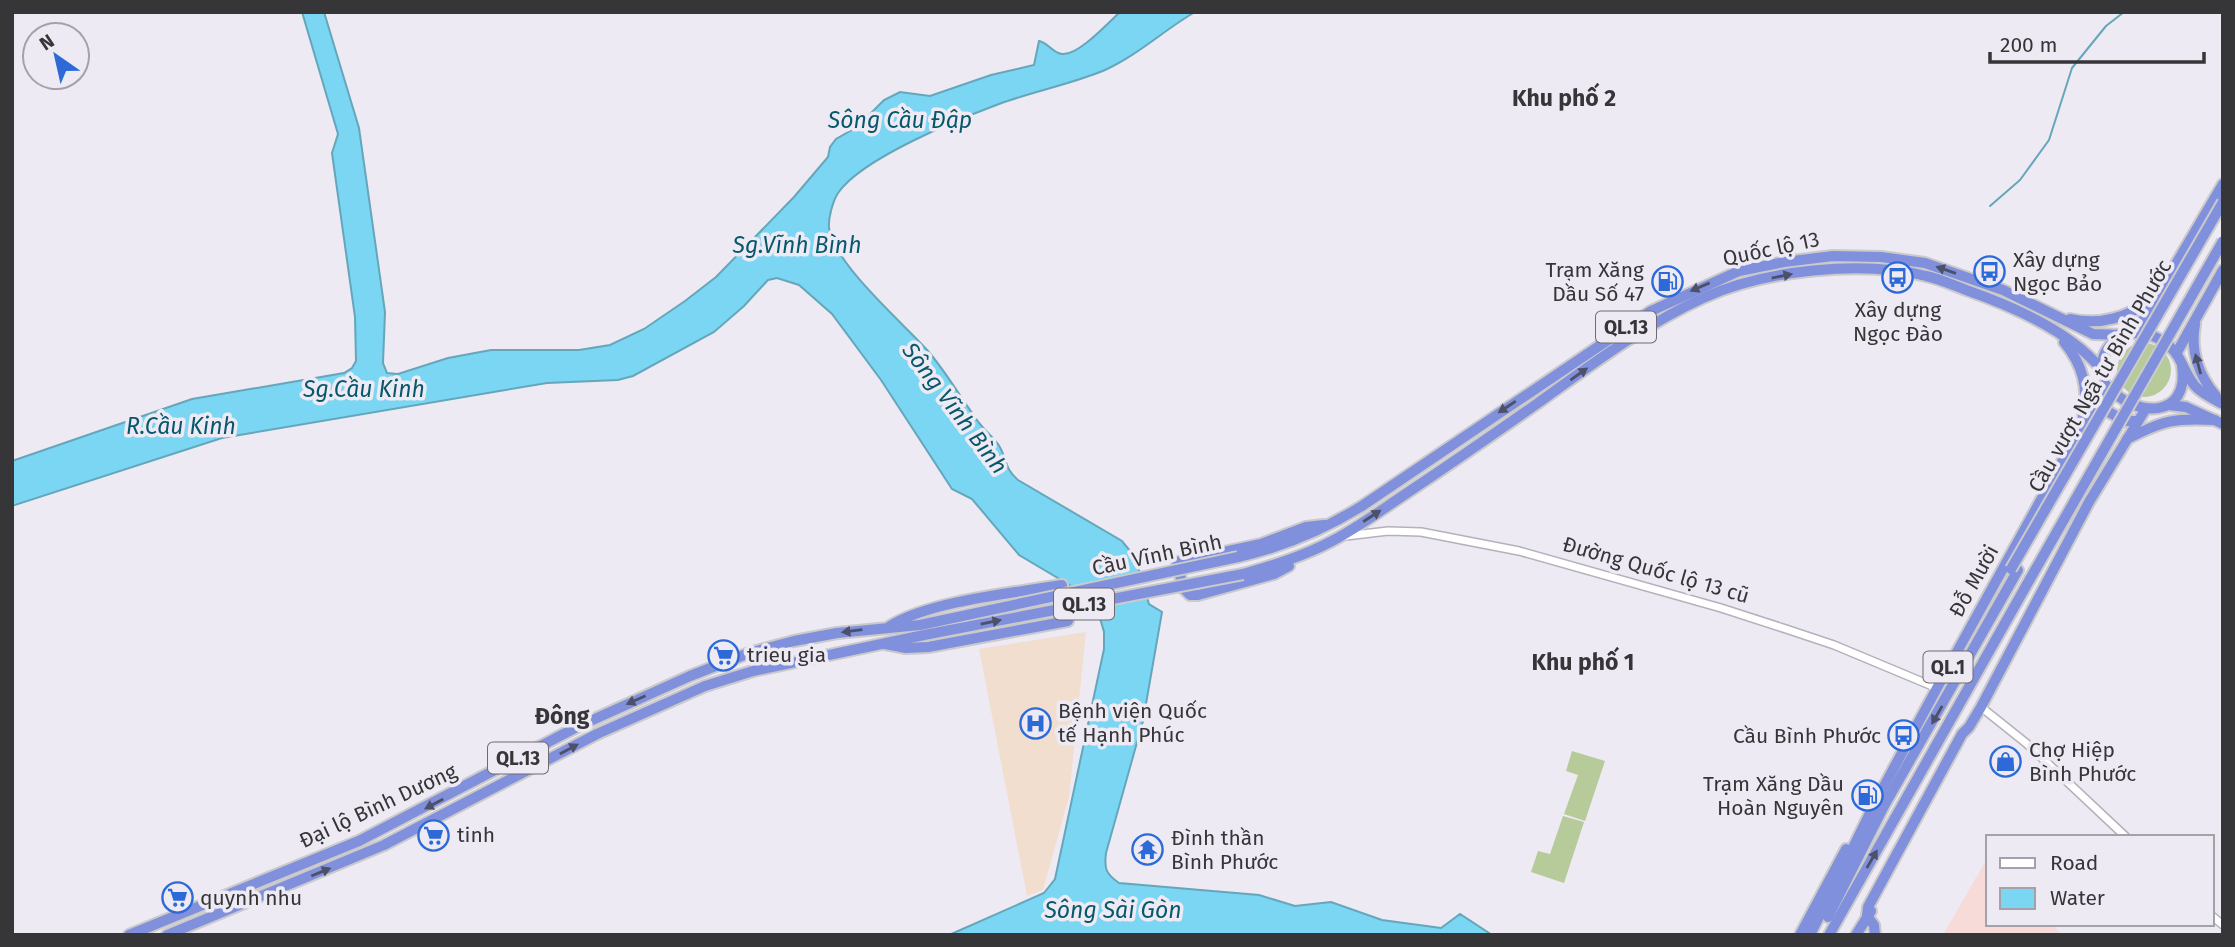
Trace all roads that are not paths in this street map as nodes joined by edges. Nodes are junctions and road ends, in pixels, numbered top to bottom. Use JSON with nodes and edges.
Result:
{"nodes":[{"id":1,"x":2223,"y":184,"type":"edge"},
{"id":2,"x":2223,"y":202,"type":"edge"},
{"id":3,"x":2223,"y":212,"type":"edge"},
{"id":4,"x":2223,"y":241,"type":"edge"},
{"id":5,"x":2223,"y":252,"type":"edge"},
{"id":6,"x":2223,"y":270,"type":"edge"},
{"id":7,"x":2155,"y":298,"type":"junction"},
{"id":8,"x":2054,"y":314,"type":"junction"},
{"id":9,"x":2197,"y":317,"type":"junction"},
{"id":10,"x":2143,"y":320,"type":"junction"},
{"id":11,"x":2136,"y":332,"type":"junction"},
{"id":12,"x":2123,"y":335,"type":"junction"},
{"id":13,"x":2066,"y":340,"type":"junction"},
{"id":14,"x":2183,"y":341,"type":"junction"},
{"id":15,"x":2176,"y":354,"type":"junction"},
{"id":16,"x":2182,"y":365,"type":"junction"},
{"id":17,"x":2101,"y":369,"type":"junction"},
{"id":18,"x":2105,"y":384,"type":"junction"},
{"id":19,"x":2095,"y":403,"type":"junction"},
{"id":20,"x":2223,"y":404,"type":"edge"},
{"id":21,"x":2168,"y":405,"type":"junction"},
{"id":22,"x":2145,"y":410,"type":"junction"},
{"id":23,"x":2138,"y":421,"type":"junction"},
{"id":24,"x":2219,"y":422,"type":"edge"},
{"id":25,"x":2081,"y":427,"type":"junction"},
{"id":26,"x":2126,"y":440,"type":"junction"},
{"id":27,"x":1329,"y":526,"type":"junction"},
{"id":28,"x":1341,"y":536,"type":"junction"},
{"id":29,"x":1330,"y":542,"type":"junction"},
{"id":30,"x":1238,"y":557,"type":"joint"},
{"id":31,"x":2015,"y":570,"type":"junction"},
{"id":32,"x":1243,"y":574,"type":"joint"},
{"id":33,"x":2033,"y":581,"type":"junction"},
{"id":34,"x":887,"y":628,"type":"junction"},
{"id":35,"x":922,"y":630,"type":"junction"},
{"id":36,"x":881,"y":642,"type":"junction"},
{"id":37,"x":1943,"y":691,"type":"junction"},
{"id":38,"x":1971,"y":702,"type":"junction"},
{"id":39,"x":1880,"y":804,"type":"junction"},
{"id":40,"x":2124,"y":835,"type":"edge"},
{"id":41,"x":1830,"y":915,"type":"junction"},
{"id":42,"x":1867,"y":916,"type":"junction"},
{"id":43,"x":129,"y":935,"type":"edge"},
{"id":44,"x":167,"y":935,"type":"edge"},
{"id":45,"x":1800,"y":935,"type":"edge"},
{"id":46,"x":1810,"y":935,"type":"edge"},
{"id":47,"x":1818,"y":935,"type":"edge"},
{"id":48,"x":1829,"y":935,"type":"edge"},
{"id":49,"x":1856,"y":935,"type":"edge"},
{"id":50,"x":1875,"y":935,"type":"edge"}],
"edges":[{"from":1,"to":7,"type":"highway"},
{"from":2,"to":31,"type":"highway","name":"Cầu vượt Ngã tư Bình Phước","number":"QL.1","bridge":true},
{"from":3,"to":31,"type":"highway","name":"Cầu vượt Ngã tư Bình Phước","number":"QL.1","bridge":true},
{"from":4,"to":33,"type":"highway","name":"Cầu vượt Ngã tư Bình Phước","number":"QL.1","bridge":true},
{"from":5,"to":33,"type":"highway","number":"QL.1"},
{"from":6,"to":9,"type":"highway"},
{"from":7,"to":8,"type":"highway"},
{"from":7,"to":10,"type":"highway"},
{"from":8,"to":12,"type":"highway","name":"Quốc lộ 13","number":"QL.13"},
{"from":8,"to":27,"type":"highway","name":"Quốc lộ 13","number":"QL.13","one_way":true},
{"from":9,"to":14,"type":"highway"},
{"from":20,"to":9,"type":"highway","one_way":true},
{"from":10,"to":11,"type":"highway"},
{"from":10,"to":14,"type":"highway"},
{"from":11,"to":12,"type":"highway","number":"QL.13"},
{"from":11,"to":15,"type":"highway"},
{"from":12,"to":17,"type":"highway"},
{"from":13,"to":17,"type":"highway","name":"Quốc lộ 13","number":"QL.13"},
{"from":13,"to":25,"type":"highway"},
{"from":28,"to":13,"type":"highway","name":"Quốc lộ 13","number":"QL.13","one_way":true},
{"from":14,"to":15,"type":"highway"},
{"from":15,"to":16,"type":"highway"},
{"from":16,"to":20,"type":"highway"},
{"from":16,"to":21,"type":"highway"},
{"from":17,"to":18,"type":"highway"},
{"from":18,"to":19,"type":"highway","name":"Đỗ Mười","number":"QL.1"},
{"from":18,"to":22,"type":"highway"},
{"from":19,"to":23,"type":"highway"},
{"from":19,"to":25,"type":"highway","name":"Đỗ Mười","number":"QL.1"},
{"from":21,"to":22,"type":"highway"},
{"from":21,"to":24,"type":"highway"},
{"from":22,"to":23,"type":"highway","number":"QL.1"},
{"from":23,"to":26,"type":"highway","number":"QL.1"},
{"from":24,"to":26,"type":"highway"},
{"from":25,"to":37,"type":"highway","name":"Đỗ Mười","number":"QL.1"},
{"from":26,"to":38,"type":"highway","number":"QL.1"},
{"from":27,"to":29,"type":"highway"},
{"from":27,"to":30,"type":"highway","name":"Quốc lộ 13","number":"QL.13"},
{"from":28,"to":29,"type":"highway","name":"Quốc lộ 13","number":"QL.13"},
{"from":28,"to":37,"type":"street","name":"Đường Quốc lộ 13 cũ"},
{"from":29,"to":32,"type":"highway","name":"Quốc lộ 13","number":"QL.13"},
{"from":30,"to":35,"type":"highway","name":"Cầu Vĩnh Bình","number":"QL.13","bridge":true},
{"from":31,"to":37,"type":"highway","name":"Đỗ Mười","number":"QL.1"},
{"from":35,"to":32,"type":"highway","name":"Cầu Vĩnh Bình","number":"QL.13","one_way":true,"bridge":true},
{"from":33,"to":38,"type":"highway","number":"QL.1"},
{"from":34,"to":35,"type":"highway","name":"Đại lộ Bình Dương","number":"QL.13"},
{"from":34,"to":36,"type":"highway"},
{"from":34,"to":43,"type":"highway","name":"Đại lộ Bình Dương","number":"QL.13","one_way":true},
{"from":35,"to":36,"type":"highway","name":"Đại lộ Bình Dương","number":"QL.13"},
{"from":44,"to":36,"type":"highway","name":"Đại lộ Bình Dương","number":"QL.13","one_way":true},
{"from":37,"to":39,"type":"highway","name":"Đỗ Mười","number":"QL.1","one_way":true},
{"from":37,"to":39,"type":"highway","name":"Đỗ Mười","number":"QL.1"},
{"from":38,"to":40,"type":"street"},
{"from":41,"to":38,"type":"highway","number":"QL.1","one_way":true},
{"from":38,"to":42,"type":"highway","number":"QL.1"},
{"from":39,"to":41,"type":"highway","name":"Đỗ Mười","number":"QL.1"},
{"from":39,"to":45,"type":"highway","number":"QL.1"},
{"from":41,"to":46,"type":"highway","number":"QL.1"},
{"from":41,"to":47,"type":"highway","number":"QL.1"},
{"from":41,"to":48,"type":"highway","number":"QL.1"},
{"from":42,"to":49,"type":"highway","number":"QL.1"},
{"from":42,"to":50,"type":"highway"}]}
